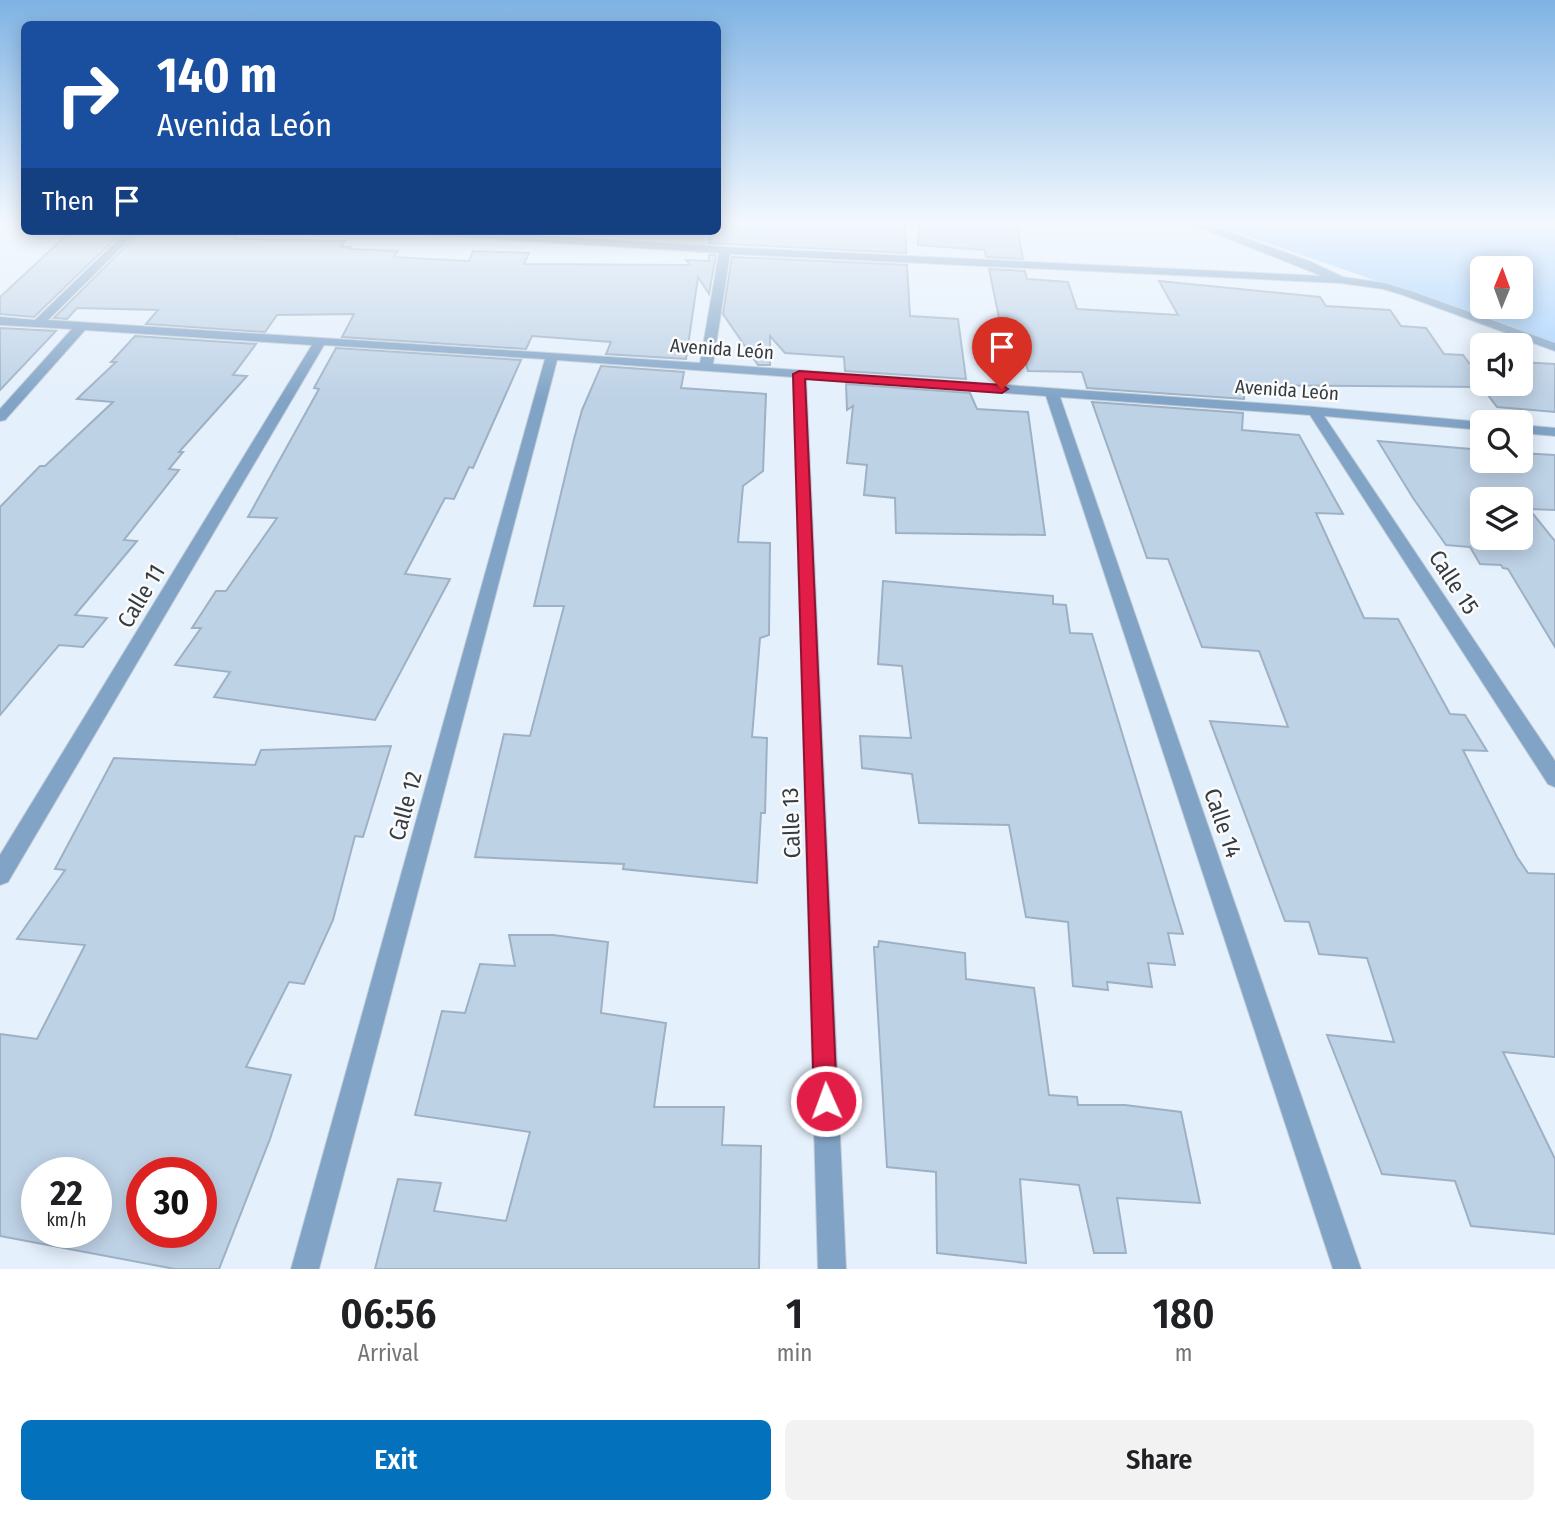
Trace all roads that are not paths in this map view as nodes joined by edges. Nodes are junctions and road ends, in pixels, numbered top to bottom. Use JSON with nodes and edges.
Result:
{"nodes":[{"id":1,"x":82,"y":280,"type":"edge"},
{"id":2,"x":720,"y":280,"type":"edge"},
{"id":3,"x":1342,"y":280,"type":"edge"},
{"id":4,"x":0,"y":320,"type":"edge"},
{"id":5,"x":38,"y":323,"type":"junction"},
{"id":6,"x":82,"y":326,"type":"junction"},
{"id":7,"x":320,"y":341,"type":"junction"},
{"id":8,"x":1555,"y":347,"type":"edge"},
{"id":9,"x":552,"y":356,"type":"junction"},
{"id":10,"x":706,"y":367,"type":"junction"},
{"id":11,"x":799,"y":374,"type":"junction"},
{"id":12,"x":1052,"y":393,"type":"junction"},
{"id":13,"x":1314,"y":411,"type":"junction"},
{"id":14,"x":0,"y":417,"type":"edge"},
{"id":15,"x":1470,"y":425,"type":"edge"},
{"id":16,"x":1533,"y":430,"type":"edge"},
{"id":17,"x":1555,"y":432,"type":"edge"},
{"id":18,"x":1555,"y":778,"type":"edge"},
{"id":19,"x":0,"y":875,"type":"edge"},
{"id":20,"x":305,"y":1269,"type":"edge"},
{"id":21,"x":832,"y":1269,"type":"edge"},
{"id":22,"x":1347,"y":1269,"type":"edge"}],
"edges":[{"from":1,"to":5,"type":"street"},
{"from":2,"to":10,"type":"street"},
{"from":3,"to":8,"type":"street"},
{"from":4,"to":5,"type":"street","name":"Avenida León"},
{"from":5,"to":6,"type":"street","name":"Avenida León"},
{"from":6,"to":7,"type":"street","name":"Avenida León"},
{"from":6,"to":14,"type":"street"},
{"from":7,"to":9,"type":"street","name":"Avenida León"},
{"from":7,"to":19,"type":"street","name":"Calle 11"},
{"from":9,"to":10,"type":"street","name":"Avenida León"},
{"from":9,"to":20,"type":"street","name":"Calle 12"},
{"from":10,"to":11,"type":"street","name":"Avenida León"},
{"from":11,"to":12,"type":"street","name":"Avenida León"},
{"from":11,"to":21,"type":"street","name":"Calle 13"},
{"from":12,"to":13,"type":"street","name":"Avenida León"},
{"from":12,"to":22,"type":"street","name":"Calle 14"},
{"from":13,"to":15,"type":"street","name":"Avenida León"},
{"from":13,"to":18,"type":"street","name":"Calle 15"},
{"from":16,"to":17,"type":"street"}]}
